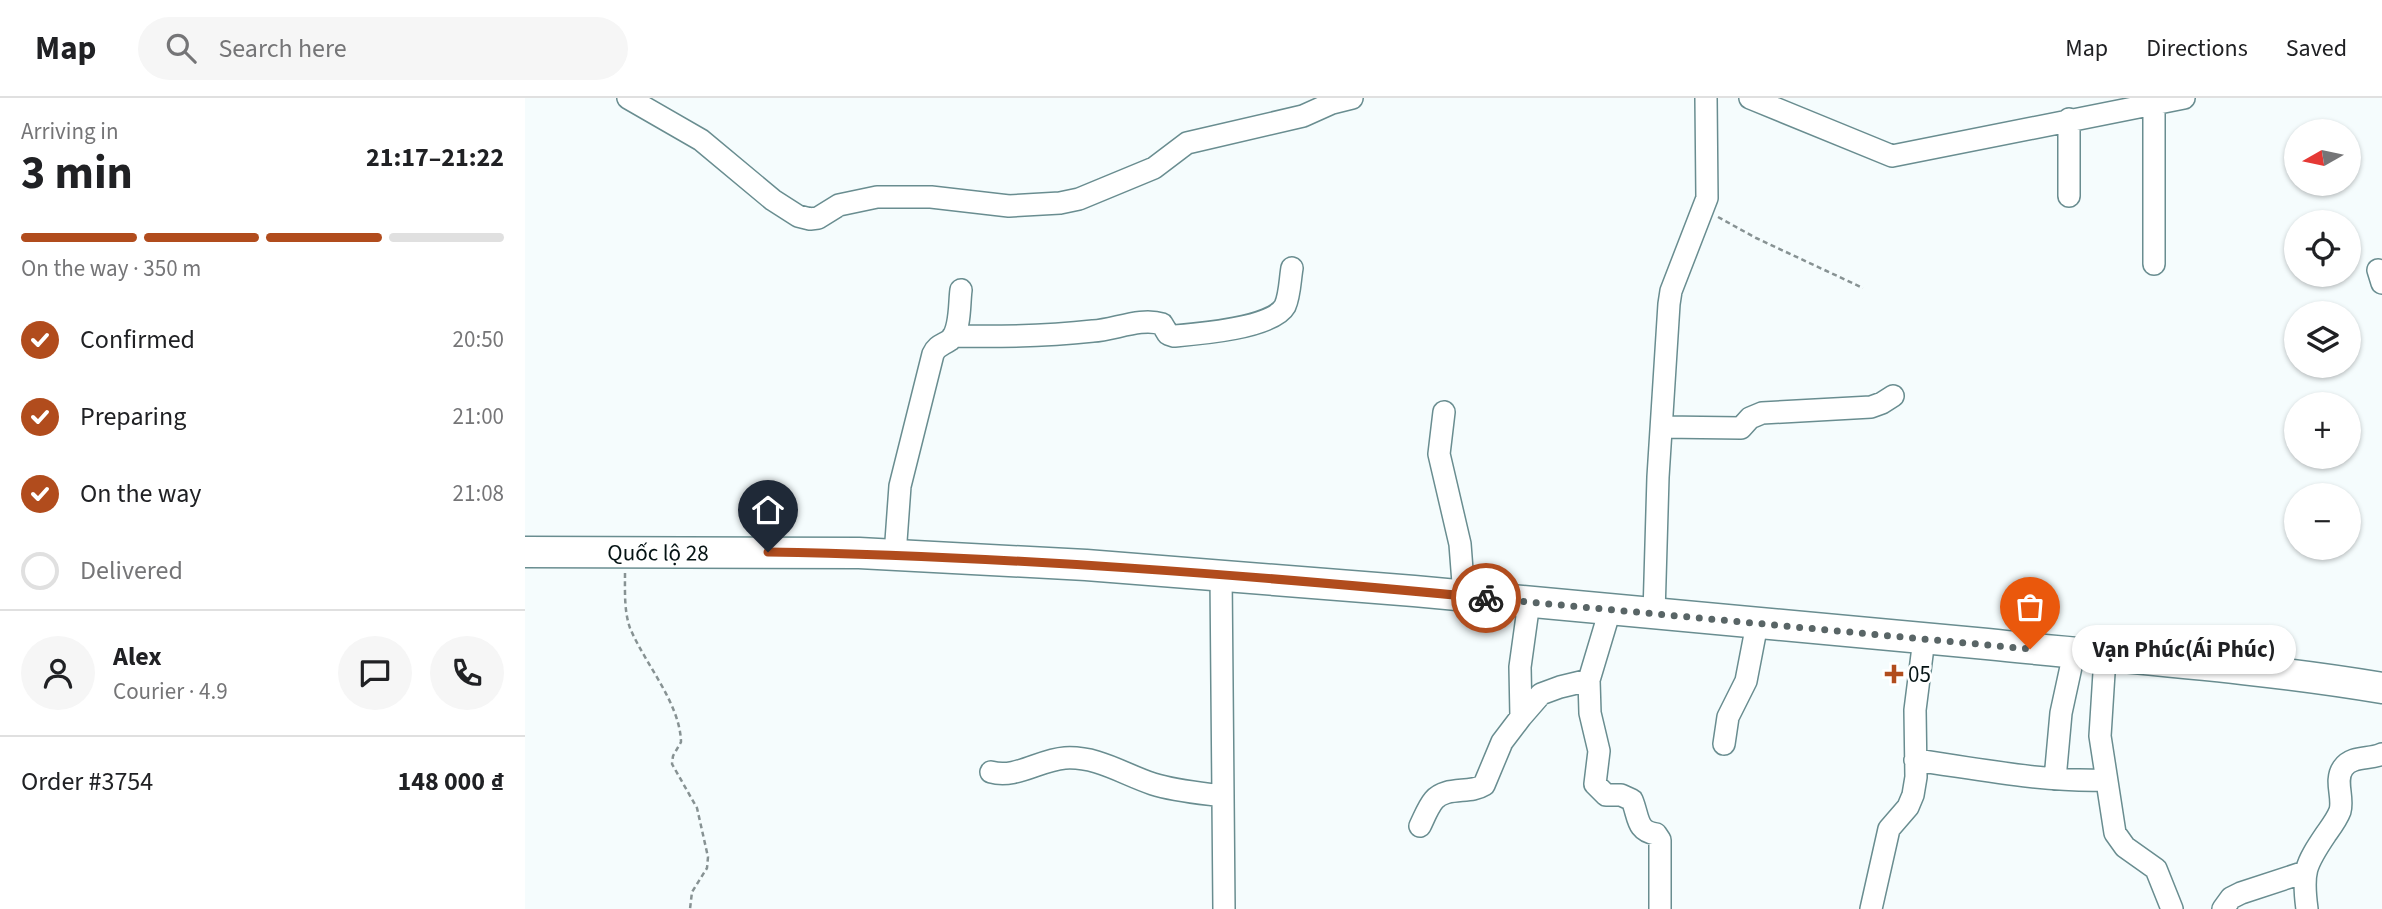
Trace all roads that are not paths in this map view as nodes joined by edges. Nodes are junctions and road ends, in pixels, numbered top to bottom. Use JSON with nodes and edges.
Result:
{"nodes":[{"id":1,"x":628,"y":98,"type":"edge"},
{"id":2,"x":1352,"y":98,"type":"edge"},
{"id":3,"x":1706,"y":98,"type":"edge"},
{"id":4,"x":1750,"y":98,"type":"edge"},
{"id":5,"x":2184,"y":98,"type":"edge"},
{"id":6,"x":2154,"y":103,"type":"junction"},
{"id":7,"x":2109,"y":105,"type":"edge"},
{"id":8,"x":2069,"y":119,"type":"junction"},
{"id":9,"x":2069,"y":196,"type":"dead end"},
{"id":10,"x":2154,"y":264,"type":"dead end"},
{"id":11,"x":1292,"y":268,"type":"dead end"},
{"id":12,"x":961,"y":290,"type":"dead end"},
{"id":13,"x":953,"y":336,"type":"junction"},
{"id":14,"x":1893,"y":396,"type":"dead end"},
{"id":15,"x":1444,"y":412,"type":"dead end"},
{"id":16,"x":1662,"y":428,"type":"junction"},
{"id":17,"x":525,"y":552,"type":"edge"},
{"id":18,"x":895,"y":555,"type":"junction"},
{"id":19,"x":1221,"y":574,"type":"junction"},
{"id":20,"x":1464,"y":596,"type":"junction"},
{"id":21,"x":1529,"y":602,"type":"junction"},
{"id":22,"x":1610,"y":610,"type":"junction"},
{"id":23,"x":1654,"y":614,"type":"junction"},
{"id":24,"x":1757,"y":624,"type":"junction"},
{"id":25,"x":1924,"y":639,"type":"junction"},
{"id":26,"x":2074,"y":653,"type":"junction"},
{"id":27,"x":2105,"y":657,"type":"junction"},
{"id":28,"x":1589,"y":680,"type":"junction"},
{"id":29,"x":2382,"y":688,"type":"edge"},
{"id":30,"x":1521,"y":717,"type":"junction"},
{"id":31,"x":1724,"y":744,"type":"dead end"},
{"id":32,"x":2382,"y":754,"type":"edge"},
{"id":33,"x":1915,"y":760,"type":"junction"},
{"id":34,"x":991,"y":772,"type":"dead end"},
{"id":35,"x":2055,"y":779,"type":"junction"},
{"id":36,"x":2106,"y":780,"type":"junction"},
{"id":37,"x":1223,"y":796,"type":"junction"},
{"id":38,"x":1420,"y":826,"type":"dead end"},
{"id":39,"x":2305,"y":872,"type":"junction"},
{"id":40,"x":1224,"y":909,"type":"edge"},
{"id":41,"x":1660,"y":909,"type":"edge"},
{"id":42,"x":1871,"y":909,"type":"edge"},
{"id":43,"x":2172,"y":909,"type":"edge"},
{"id":44,"x":2223,"y":909,"type":"edge"},
{"id":45,"x":2307,"y":909,"type":"edge"}],
"edges":[{"from":1,"to":2,"type":"street"},
{"from":3,"to":16,"type":"street"},
{"from":4,"to":8,"type":"street"},
{"from":5,"to":6,"type":"street"},
{"from":6,"to":7,"type":"street"},
{"from":6,"to":10,"type":"street"},
{"from":7,"to":8,"type":"street"},
{"from":8,"to":9,"type":"street"},
{"from":11,"to":13,"type":"street"},
{"from":12,"to":13,"type":"street"},
{"from":13,"to":18,"type":"street"},
{"from":14,"to":16,"type":"street"},
{"from":15,"to":20,"type":"street"},
{"from":16,"to":23,"type":"street"},
{"from":17,"to":18,"type":"highway","name":"Quốc lộ 28"},
{"from":18,"to":19,"type":"highway","name":"Quốc lộ 28"},
{"from":19,"to":20,"type":"highway","name":"Quốc lộ 28"},
{"from":19,"to":37,"type":"street"},
{"from":20,"to":21,"type":"highway","name":"Quốc lộ 28"},
{"from":21,"to":22,"type":"highway","name":"Quốc lộ 28"},
{"from":21,"to":30,"type":"street"},
{"from":22,"to":23,"type":"highway","name":"Quốc lộ 28"},
{"from":22,"to":28,"type":"street"},
{"from":23,"to":24,"type":"highway","name":"Quốc lộ 28"},
{"from":24,"to":25,"type":"highway","name":"Quốc lộ 28"},
{"from":24,"to":31,"type":"street"},
{"from":25,"to":26,"type":"highway","name":"Quốc lộ 28"},
{"from":25,"to":33,"type":"street"},
{"from":26,"to":27,"type":"highway","name":"Quốc lộ 28"},
{"from":26,"to":35,"type":"street"},
{"from":27,"to":29,"type":"highway","name":"Quốc lộ 28"},
{"from":27,"to":36,"type":"street"},
{"from":28,"to":30,"type":"street"},
{"from":28,"to":41,"type":"street"},
{"from":30,"to":38,"type":"street"},
{"from":32,"to":39,"type":"street"},
{"from":33,"to":35,"type":"street"},
{"from":33,"to":42,"type":"street"},
{"from":34,"to":37,"type":"street"},
{"from":35,"to":36,"type":"street"},
{"from":36,"to":43,"type":"street"},
{"from":37,"to":40,"type":"street"},
{"from":39,"to":44,"type":"street"},
{"from":39,"to":45,"type":"street"}]}
